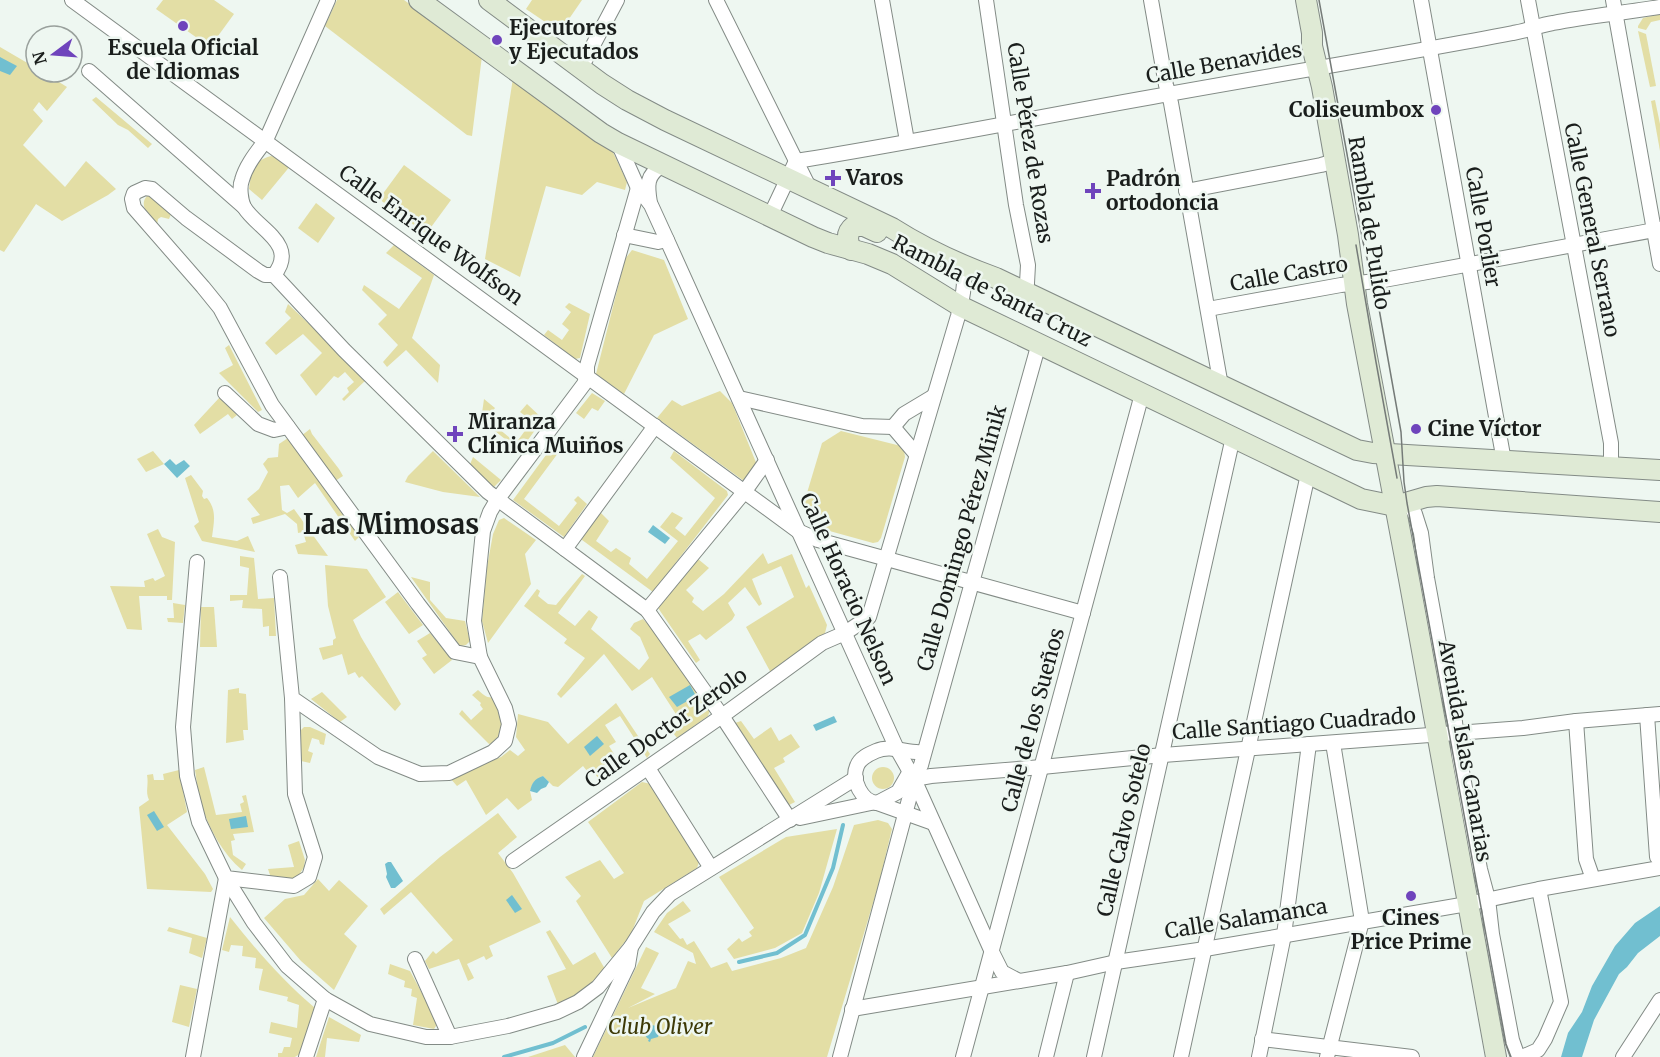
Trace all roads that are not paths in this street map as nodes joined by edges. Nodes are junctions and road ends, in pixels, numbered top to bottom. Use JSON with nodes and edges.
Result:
{"nodes":[{"id":1,"x":72,"y":0,"type":"edge"},
{"id":2,"x":328,"y":0,"type":"edge"},
{"id":3,"x":419,"y":0,"type":"edge"},
{"id":4,"x":489,"y":0,"type":"edge"},
{"id":5,"x":616,"y":0,"type":"edge"},
{"id":6,"x":716,"y":0,"type":"edge"},
{"id":7,"x":882,"y":0,"type":"edge"},
{"id":8,"x":987,"y":0,"type":"edge"},
{"id":9,"x":1151,"y":0,"type":"edge"},
{"id":10,"x":1306,"y":0,"type":"edge"},
{"id":11,"x":1421,"y":0,"type":"edge"},
{"id":12,"x":1528,"y":0,"type":"edge"},
{"id":13,"x":1613,"y":0,"type":"edge"},
{"id":14,"x":1660,"y":7,"type":"edge"},
{"id":15,"x":1616,"y":14,"type":"junction"},
{"id":16,"x":1533,"y":28,"type":"junction"},
{"id":17,"x":1430,"y":49,"type":"junction"},
{"id":18,"x":581,"y":68,"type":"junction"},
{"id":19,"x":1317,"y":68,"type":"junction"},
{"id":20,"x":89,"y":71,"type":"dead end"},
{"id":21,"x":1169,"y":94,"type":"junction"},
{"id":22,"x":1004,"y":124,"type":"junction"},
{"id":23,"x":266,"y":140,"type":"junction"},
{"id":24,"x":907,"y":141,"type":"junction"},
{"id":25,"x":618,"y":143,"type":"junction"},
{"id":26,"x":1334,"y":159,"type":"junction"},
{"id":27,"x":663,"y":165,"type":"junction"},
{"id":28,"x":792,"y":170,"type":"junction"},
{"id":29,"x":241,"y":180,"type":"junction"},
{"id":30,"x":638,"y":188,"type":"junction"},
{"id":31,"x":225,"y":190,"type":"junction"},
{"id":32,"x":1186,"y":190,"type":"junction"},
{"id":33,"x":651,"y":205,"type":"junction"},
{"id":34,"x":244,"y":207,"type":"junction"},
{"id":35,"x":770,"y":216,"type":"junction"},
{"id":36,"x":1657,"y":230,"type":"edge"},
{"id":37,"x":624,"y":235,"type":"junction"},
{"id":38,"x":667,"y":240,"type":"junction"},
{"id":39,"x":912,"y":241,"type":"junction"},
{"id":40,"x":1574,"y":245,"type":"junction"},
{"id":41,"x":851,"y":250,"type":"junction"},
{"id":42,"x":1469,"y":264,"type":"junction"},
{"id":43,"x":1660,"y":264,"type":"edge"},
{"id":44,"x":963,"y":266,"type":"junction"},
{"id":45,"x":274,"y":275,"type":"junction"},
{"id":46,"x":1355,"y":283,"type":"junction"},
{"id":47,"x":1023,"y":291,"type":"junction"},
{"id":48,"x":960,"y":306,"type":"junction"},
{"id":49,"x":1208,"y":309,"type":"junction"},
{"id":50,"x":1038,"y":343,"type":"junction"},
{"id":51,"x":587,"y":375,"type":"junction"},
{"id":52,"x":1221,"y":386,"type":"junction"},
{"id":53,"x":225,"y":393,"type":"dead end"},
{"id":54,"x":1142,"y":394,"type":"junction"},
{"id":55,"x":934,"y":396,"type":"junction"},
{"id":56,"x":739,"y":398,"type":"junction"},
{"id":57,"x":655,"y":426,"type":"junction"},
{"id":58,"x":893,"y":426,"type":"junction"},
{"id":59,"x":288,"y":427,"type":"junction"},
{"id":60,"x":1233,"y":437,"type":"junction"},
{"id":61,"x":1385,"y":453,"type":"junction"},
{"id":62,"x":916,"y":454,"type":"junction"},
{"id":63,"x":767,"y":460,"type":"junction"},
{"id":64,"x":1504,"y":461,"type":"junction"},
{"id":65,"x":1611,"y":467,"type":"junction"},
{"id":66,"x":1660,"y":470,"type":"edge"},
{"id":67,"x":1308,"y":474,"type":"junction"},
{"id":68,"x":745,"y":491,"type":"junction"},
{"id":69,"x":782,"y":496,"type":"junction"},
{"id":70,"x":497,"y":500,"type":"junction"},
{"id":71,"x":1402,"y":504,"type":"junction"},
{"id":72,"x":762,"y":505,"type":"junction"},
{"id":73,"x":1660,"y":512,"type":"edge"},
{"id":74,"x":798,"y":531,"type":"junction"},
{"id":75,"x":565,"y":549,"type":"junction"},
{"id":76,"x":886,"y":558,"type":"junction"},
{"id":77,"x":198,"y":562,"type":"dead end"},
{"id":78,"x":280,"y":577,"type":"dead end"},
{"id":79,"x":972,"y":582,"type":"junction"},
{"id":80,"x":647,"y":609,"type":"junction"},
{"id":81,"x":1083,"y":613,"type":"junction"},
{"id":82,"x":845,"y":633,"type":"junction"},
{"id":83,"x":480,"y":657,"type":"junction"},
{"id":84,"x":292,"y":698,"type":"junction"},
{"id":85,"x":1654,"y":715,"type":"edge"},
{"id":86,"x":722,"y":716,"type":"junction"},
{"id":87,"x":1576,"y":721,"type":"junction"},
{"id":88,"x":1447,"y":733,"type":"junction"},
{"id":89,"x":1333,"y":743,"type":"junction"},
{"id":90,"x":1309,"y":744,"type":"junction"},
{"id":91,"x":1248,"y":748,"type":"junction"},
{"id":92,"x":897,"y":749,"type":"junction"},
{"id":93,"x":923,"y":752,"type":"junction"},
{"id":94,"x":1162,"y":755,"type":"junction"},
{"id":95,"x":1042,"y":767,"type":"junction"},
{"id":96,"x":648,"y":768,"type":"junction"},
{"id":97,"x":856,"y":778,"type":"junction"},
{"id":98,"x":914,"y":781,"type":"junction"},
{"id":99,"x":874,"y":803,"type":"junction"},
{"id":100,"x":905,"y":813,"type":"junction"},
{"id":101,"x":790,"y":820,"type":"junction"},
{"id":102,"x":933,"y":823,"type":"junction"},
{"id":103,"x":513,"y":861,"type":"dead end"},
{"id":104,"x":1656,"y":864,"type":"edge"},
{"id":105,"x":711,"y":868,"type":"junction"},
{"id":106,"x":226,"y":878,"type":"junction"},
{"id":107,"x":1593,"y":879,"type":"junction"},
{"id":108,"x":1539,"y":889,"type":"junction"},
{"id":109,"x":1488,"y":899,"type":"junction"},
{"id":110,"x":1467,"y":904,"type":"junction"},
{"id":111,"x":1362,"y":921,"type":"junction"},
{"id":112,"x":1284,"y":935,"type":"junction"},
{"id":113,"x":631,"y":947,"type":"junction"},
{"id":114,"x":1205,"y":949,"type":"junction"},
{"id":115,"x":991,"y":950,"type":"junction"},
{"id":116,"x":415,"y":959,"type":"dead end"},
{"id":117,"x":1116,"y":962,"type":"junction"},
{"id":118,"x":1067,"y":973,"type":"junction"},
{"id":119,"x":1019,"y":981,"type":"junction"},
{"id":120,"x":982,"y":987,"type":"junction"},
{"id":121,"x":325,"y":999,"type":"junction"},
{"id":122,"x":1659,"y":1002,"type":"edge"},
{"id":123,"x":852,"y":1009,"type":"junction"},
{"id":124,"x":450,"y":1037,"type":"junction"},
{"id":125,"x":1262,"y":1039,"type":"junction"},
{"id":126,"x":1329,"y":1052,"type":"edge"},
{"id":127,"x":193,"y":1057,"type":"edge"},
{"id":128,"x":306,"y":1057,"type":"edge"},
{"id":129,"x":584,"y":1057,"type":"edge"},
{"id":130,"x":840,"y":1057,"type":"edge"},
{"id":131,"x":963,"y":1057,"type":"edge"},
{"id":132,"x":1046,"y":1057,"type":"edge"},
{"id":133,"x":1094,"y":1057,"type":"edge"},
{"id":134,"x":1181,"y":1057,"type":"edge"},
{"id":135,"x":1259,"y":1057,"type":"edge"},
{"id":136,"x":1407,"y":1057,"type":"edge"},
{"id":137,"x":1412,"y":1057,"type":"edge"},
{"id":138,"x":1496,"y":1057,"type":"edge"},
{"id":139,"x":1520,"y":1057,"type":"edge"},
{"id":140,"x":1623,"y":1057,"type":"edge"}],
"edges":[{"from":1,"to":23,"type":"street","name":"Calle Enrique Wolfson"},
{"from":2,"to":23,"type":"street"},
{"from":3,"to":25,"type":"main road","name":"Rambla de Santa Cruz"},
{"from":4,"to":18,"type":"main road","name":"Rambla de Santa Cruz"},
{"from":5,"to":18,"type":"street"},
{"from":6,"to":28,"type":"street"},
{"from":7,"to":24,"type":"street"},
{"from":8,"to":22,"type":"street","name":"Calle Pérez de Rozas"},
{"from":9,"to":21,"type":"street"},
{"from":10,"to":19,"type":"main road","name":"Rambla de Pulido"},
{"from":11,"to":17,"type":"street","name":"Calle Porlier"},
{"from":12,"to":16,"type":"street","name":"Calle General Serrano"},
{"from":13,"to":15,"type":"street"},
{"from":14,"to":15,"type":"street","name":"Calle Benavides"},
{"from":15,"to":16,"type":"street","name":"Calle Benavides"},
{"from":15,"to":36,"type":"street"},
{"from":16,"to":17,"type":"street","name":"Calle Benavides"},
{"from":16,"to":40,"type":"street","name":"Calle General Serrano"},
{"from":17,"to":19,"type":"street","name":"Calle Benavides"},
{"from":17,"to":42,"type":"street","name":"Calle Porlier"},
{"from":18,"to":28,"type":"main road","name":"Rambla de Santa Cruz"},
{"from":19,"to":21,"type":"street","name":"Calle Benavides"},
{"from":19,"to":26,"type":"main road","name":"Rambla de Pulido"},
{"from":20,"to":31,"type":"street"},
{"from":21,"to":22,"type":"street","name":"Calle Benavides"},
{"from":21,"to":32,"type":"street"},
{"from":22,"to":24,"type":"street","name":"Calle Benavides"},
{"from":22,"to":47,"type":"street","name":"Calle Pérez de Rozas"},
{"from":23,"to":29,"type":"street"},
{"from":23,"to":51,"type":"street","name":"Calle Enrique Wolfson"},
{"from":24,"to":28,"type":"street","name":"Calle Benavides"},
{"from":25,"to":27,"type":"main road","name":"Rambla de Santa Cruz"},
{"from":25,"to":30,"type":"street"},
{"from":26,"to":32,"type":"street"},
{"from":26,"to":46,"type":"main road","name":"Rambla de Pulido"},
{"from":27,"to":33,"type":"street"},
{"from":27,"to":35,"type":"main road","name":"Rambla de Santa Cruz"},
{"from":28,"to":35,"type":"street"},
{"from":28,"to":39,"type":"main road","name":"Rambla de Santa Cruz"},
{"from":29,"to":31,"type":"street"},
{"from":29,"to":34,"type":"street"},
{"from":30,"to":33,"type":"street"},
{"from":30,"to":37,"type":"street"},
{"from":31,"to":34,"type":"street"},
{"from":32,"to":49,"type":"street"},
{"from":33,"to":38,"type":"street","name":"Calle Horacio Nelson"},
{"from":34,"to":45,"type":"street"},
{"from":35,"to":41,"type":"main road","name":"Rambla de Santa Cruz"},
{"from":36,"to":40,"type":"street","name":"Calle Castro"},
{"from":36,"to":43,"type":"street"},
{"from":37,"to":38,"type":"street"},
{"from":37,"to":51,"type":"street"},
{"from":38,"to":56,"type":"street","name":"Calle Horacio Nelson"},
{"from":39,"to":41,"type":"main road"},
{"from":39,"to":44,"type":"main road","name":"Rambla de Santa Cruz"},
{"from":40,"to":42,"type":"street","name":"Calle Castro"},
{"from":40,"to":65,"type":"street","name":"Calle General Serrano"},
{"from":41,"to":48,"type":"main road","name":"Rambla de Santa Cruz"},
{"from":42,"to":46,"type":"street","name":"Calle Castro"},
{"from":42,"to":64,"type":"street","name":"Calle Porlier"},
{"from":44,"to":47,"type":"main road","name":"Rambla de Santa Cruz"},
{"from":44,"to":48,"type":"street","name":"Calle Doctor Zerolo"},
{"from":45,"to":59,"type":"street"},
{"from":45,"to":70,"type":"street"},
{"from":46,"to":49,"type":"street","name":"Calle Castro"},
{"from":46,"to":61,"type":"main road","name":"Rambla de Pulido"},
{"from":47,"to":52,"type":"main road","name":"Rambla de Santa Cruz"},
{"from":48,"to":50,"type":"main road","name":"Rambla de Santa Cruz"},
{"from":48,"to":55,"type":"street","name":"Calle Doctor Zerolo"},
{"from":49,"to":52,"type":"street"},
{"from":50,"to":54,"type":"main road","name":"Rambla de Santa Cruz"},
{"from":50,"to":79,"type":"street","name":"Calle Domingo Pérez Minik"},
{"from":51,"to":57,"type":"street","name":"Calle Enrique Wolfson"},
{"from":51,"to":70,"type":"street"},
{"from":52,"to":61,"type":"main road","name":"Rambla de Santa Cruz"},
{"from":53,"to":59,"type":"street"},
{"from":54,"to":60,"type":"main road","name":"Rambla de Santa Cruz"},
{"from":54,"to":81,"type":"street","name":"Calle de los Sueños"},
{"from":55,"to":58,"type":"street"},
{"from":55,"to":62,"type":"street","name":"Calle Doctor Zerolo"},
{"from":56,"to":58,"type":"street"},
{"from":56,"to":63,"type":"street","name":"Calle Horacio Nelson"},
{"from":57,"to":68,"type":"street","name":"Calle Enrique Wolfson"},
{"from":57,"to":75,"type":"street"},
{"from":58,"to":62,"type":"street"},
{"from":59,"to":83,"type":"street"},
{"from":60,"to":67,"type":"main road","name":"Rambla de Santa Cruz"},
{"from":60,"to":94,"type":"street","name":"Calle Calvo Sotelo"},
{"from":61,"to":64,"type":"main road","name":"Rambla de Santa Cruz"},
{"from":61,"to":71,"type":"main road","name":"Avenida Islas Canarias"},
{"from":62,"to":76,"type":"street","name":"Calle Doctor Zerolo"},
{"from":63,"to":68,"type":"street"},
{"from":63,"to":69,"type":"street","name":"Calle Horacio Nelson"},
{"from":64,"to":65,"type":"main road","name":"Rambla de Santa Cruz"},
{"from":65,"to":66,"type":"main road","name":"Rambla de Santa Cruz"},
{"from":67,"to":71,"type":"main road","name":"Rambla de Santa Cruz"},
{"from":67,"to":91,"type":"street"},
{"from":68,"to":72,"type":"street","name":"Calle Enrique Wolfson"},
{"from":68,"to":80,"type":"street"},
{"from":69,"to":72,"type":"street"},
{"from":69,"to":74,"type":"street","name":"Calle Horacio Nelson"},
{"from":70,"to":75,"type":"street"},
{"from":70,"to":83,"type":"street"},
{"from":71,"to":73,"type":"main road"},
{"from":71,"to":88,"type":"main road","name":"Avenida Islas Canarias"},
{"from":72,"to":74,"type":"street","name":"Calle Enrique Wolfson"},
{"from":74,"to":76,"type":"street","name":"Calle Enrique Wolfson"},
{"from":74,"to":82,"type":"street","name":"Calle Horacio Nelson"},
{"from":75,"to":80,"type":"street"},
{"from":76,"to":79,"type":"street","name":"Calle Enrique Wolfson"},
{"from":76,"to":82,"type":"street","name":"Calle Doctor Zerolo"},
{"from":77,"to":106,"type":"street"},
{"from":78,"to":84,"type":"street"},
{"from":79,"to":81,"type":"street","name":"Calle Enrique Wolfson"},
{"from":79,"to":93,"type":"street","name":"Calle Domingo Pérez Minik"},
{"from":80,"to":86,"type":"street"},
{"from":81,"to":95,"type":"street","name":"Calle de los Sueños"},
{"from":82,"to":86,"type":"street","name":"Calle Doctor Zerolo"},
{"from":82,"to":92,"type":"street","name":"Calle Horacio Nelson"},
{"from":83,"to":84,"type":"street"},
{"from":84,"to":106,"type":"street"},
{"from":85,"to":87,"type":"street","name":"Calle Santiago Cuadrado"},
{"from":85,"to":104,"type":"street"},
{"from":86,"to":96,"type":"street","name":"Calle Doctor Zerolo"},
{"from":86,"to":101,"type":"street"},
{"from":87,"to":88,"type":"street","name":"Calle Santiago Cuadrado"},
{"from":87,"to":107,"type":"street"},
{"from":88,"to":89,"type":"street","name":"Calle Santiago Cuadrado"},
{"from":88,"to":109,"type":"street","name":"Avenida Islas Canarias"},
{"from":88,"to":110,"type":"main road","name":"Avenida Islas Canarias"},
{"from":89,"to":90,"type":"street","name":"Calle Santiago Cuadrado"},
{"from":89,"to":111,"type":"street"},
{"from":90,"to":91,"type":"street","name":"Calle Santiago Cuadrado"},
{"from":90,"to":112,"type":"street"},
{"from":91,"to":94,"type":"street","name":"Calle Santiago Cuadrado"},
{"from":91,"to":114,"type":"street"},
{"from":92,"to":93,"type":"street"},
{"from":92,"to":97,"type":"street"},
{"from":92,"to":98,"type":"street","name":"Calle Horacio Nelson"},
{"from":93,"to":98,"type":"street","name":"Calle Domingo Pérez Minik"},
{"from":94,"to":95,"type":"street","name":"Calle Santiago Cuadrado"},
{"from":94,"to":117,"type":"street","name":"Calle Calvo Sotelo"},
{"from":95,"to":98,"type":"street","name":"Calle Santiago Cuadrado"},
{"from":95,"to":115,"type":"street","name":"Calle de los Sueños"},
{"from":96,"to":103,"type":"street","name":"Calle Doctor Zerolo"},
{"from":96,"to":105,"type":"street"},
{"from":97,"to":99,"type":"street"},
{"from":97,"to":101,"type":"street"},
{"from":98,"to":99,"type":"street"},
{"from":98,"to":100,"type":"street","name":"Calle Domingo Pérez Minik"},
{"from":98,"to":102,"type":"street","name":"Calle Horacio Nelson"},
{"from":99,"to":100,"type":"street"},
{"from":99,"to":101,"type":"street"},
{"from":100,"to":102,"type":"street"},
{"from":100,"to":123,"type":"street","name":"Calle Domingo Pérez Minik"},
{"from":101,"to":105,"type":"street"},
{"from":102,"to":115,"type":"street","name":"Calle Horacio Nelson"},
{"from":104,"to":107,"type":"street","name":"Calle Salamanca"},
{"from":105,"to":113,"type":"street"},
{"from":106,"to":121,"type":"street"},
{"from":106,"to":127,"type":"street"},
{"from":107,"to":108,"type":"street","name":"Calle Salamanca"},
{"from":108,"to":109,"type":"street","name":"Calle Salamanca"},
{"from":108,"to":139,"type":"street"},
{"from":109,"to":110,"type":"street","name":"Calle Salamanca"},
{"from":109,"to":139,"type":"street","name":"Avenida Islas Canarias"},
{"from":110,"to":111,"type":"street","name":"Calle Salamanca"},
{"from":110,"to":138,"type":"main road","name":"Avenida Islas Canarias"},
{"from":111,"to":112,"type":"street","name":"Calle Salamanca"},
{"from":111,"to":126,"type":"street"},
{"from":112,"to":114,"type":"street","name":"Calle Salamanca"},
{"from":112,"to":125,"type":"street"},
{"from":113,"to":124,"type":"street"},
{"from":113,"to":129,"type":"street"},
{"from":114,"to":117,"type":"street","name":"Calle Salamanca"},
{"from":114,"to":134,"type":"street"},
{"from":115,"to":119,"type":"street","name":"Calle Horacio Nelson"},
{"from":115,"to":120,"type":"street","name":"Calle de los Sueños"},
{"from":116,"to":124,"type":"street"},
{"from":117,"to":118,"type":"street","name":"Calle Salamanca"},
{"from":117,"to":133,"type":"street","name":"Calle Calvo Sotelo"},
{"from":118,"to":119,"type":"street","name":"Calle Salamanca"},
{"from":118,"to":132,"type":"street"},
{"from":119,"to":120,"type":"street","name":"Calle Salamanca"},
{"from":120,"to":123,"type":"street","name":"Calle Salamanca"},
{"from":120,"to":131,"type":"street","name":"Calle de los Sueños"},
{"from":121,"to":124,"type":"street"},
{"from":121,"to":128,"type":"street"},
{"from":122,"to":140,"type":"street"},
{"from":123,"to":130,"type":"street","name":"Calle Domingo Pérez Minik"},
{"from":125,"to":126,"type":"street"},
{"from":125,"to":135,"type":"street"},
{"from":126,"to":136,"type":"street"},
{"from":136,"to":137,"type":"street"}]}
